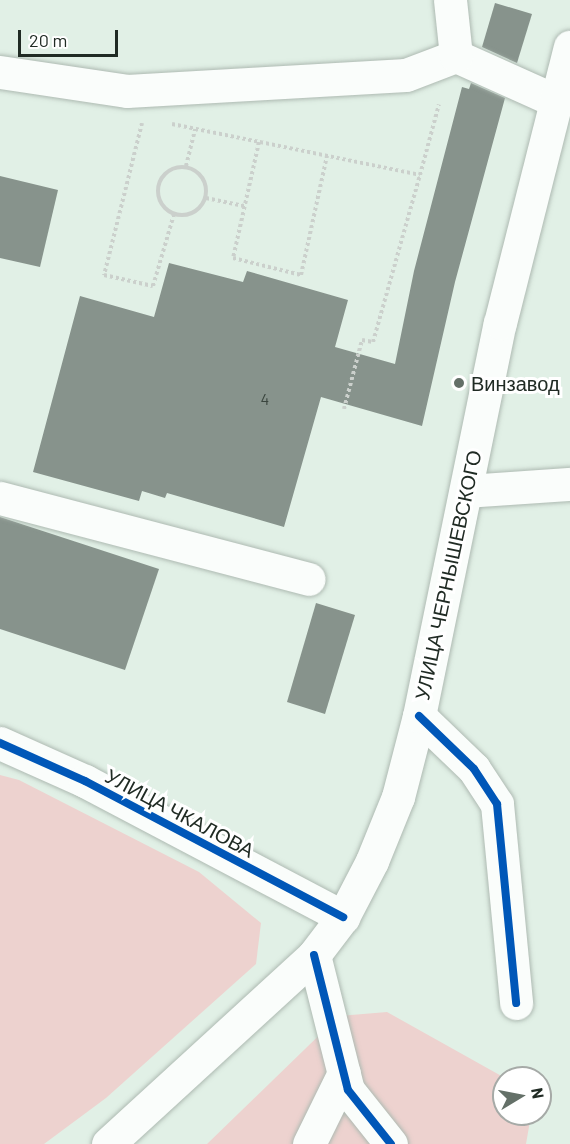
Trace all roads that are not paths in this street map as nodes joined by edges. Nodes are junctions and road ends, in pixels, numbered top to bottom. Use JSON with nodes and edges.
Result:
{"nodes":[{"id":1,"x":450,"y":0,"type":"edge"},
{"id":2,"x":570,"y":47,"type":"edge"},
{"id":3,"x":456,"y":56,"type":"junction"},
{"id":4,"x":0,"y":72,"type":"edge"},
{"id":5,"x":554,"y":100,"type":"junction"},
{"id":6,"x":570,"y":484,"type":"edge"},
{"id":7,"x":466,"y":492,"type":"junction"},
{"id":8,"x":0,"y":498,"type":"edge"},
{"id":9,"x":309,"y":579,"type":"dead end"},
{"id":10,"x":419,"y":716,"type":"junction"},
{"id":11,"x":0,"y":743,"type":"edge"},
{"id":12,"x":343,"y":917,"type":"junction"},
{"id":13,"x":314,"y":955,"type":"junction"},
{"id":14,"x":516,"y":1003,"type":"dead end"},
{"id":15,"x":344,"y":1073,"type":"junction"},
{"id":16,"x":108,"y":1144,"type":"edge"},
{"id":17,"x":309,"y":1144,"type":"edge"},
{"id":18,"x":391,"y":1144,"type":"edge"}],
"edges":[{"from":1,"to":3,"type":"main road"},
{"from":2,"to":5,"type":"main road","name":"УЛИЦА ЧЕРНЫШЕВСКОГО"},
{"from":3,"to":4,"type":"main road"},
{"from":3,"to":5,"type":"main road"},
{"from":5,"to":7,"type":"main road","name":"УЛИЦА ЧЕРНЫШЕВСКОГО"},
{"from":6,"to":7,"type":"main road"},
{"from":7,"to":10,"type":"main road","name":"УЛИЦА ЧЕРНЫШЕВСКОГО"},
{"from":8,"to":9,"type":"main road"},
{"from":10,"to":12,"type":"main road","name":"УЛИЦА ЧЕРНЫШЕВСКОГО"},
{"from":10,"to":14,"type":"main road"},
{"from":11,"to":12,"type":"main road","name":"УЛИЦА ЧКАЛОВА"},
{"from":12,"to":13,"type":"main road","name":"УЛИЦА ЧЕРНЫШЕВСКОГО"},
{"from":13,"to":15,"type":"main road"},
{"from":13,"to":16,"type":"main road","name":"УЛИЦА ЧЕРНЫШЕВСКОГО"},
{"from":15,"to":17,"type":"main road"},
{"from":15,"to":18,"type":"main road"}]}
